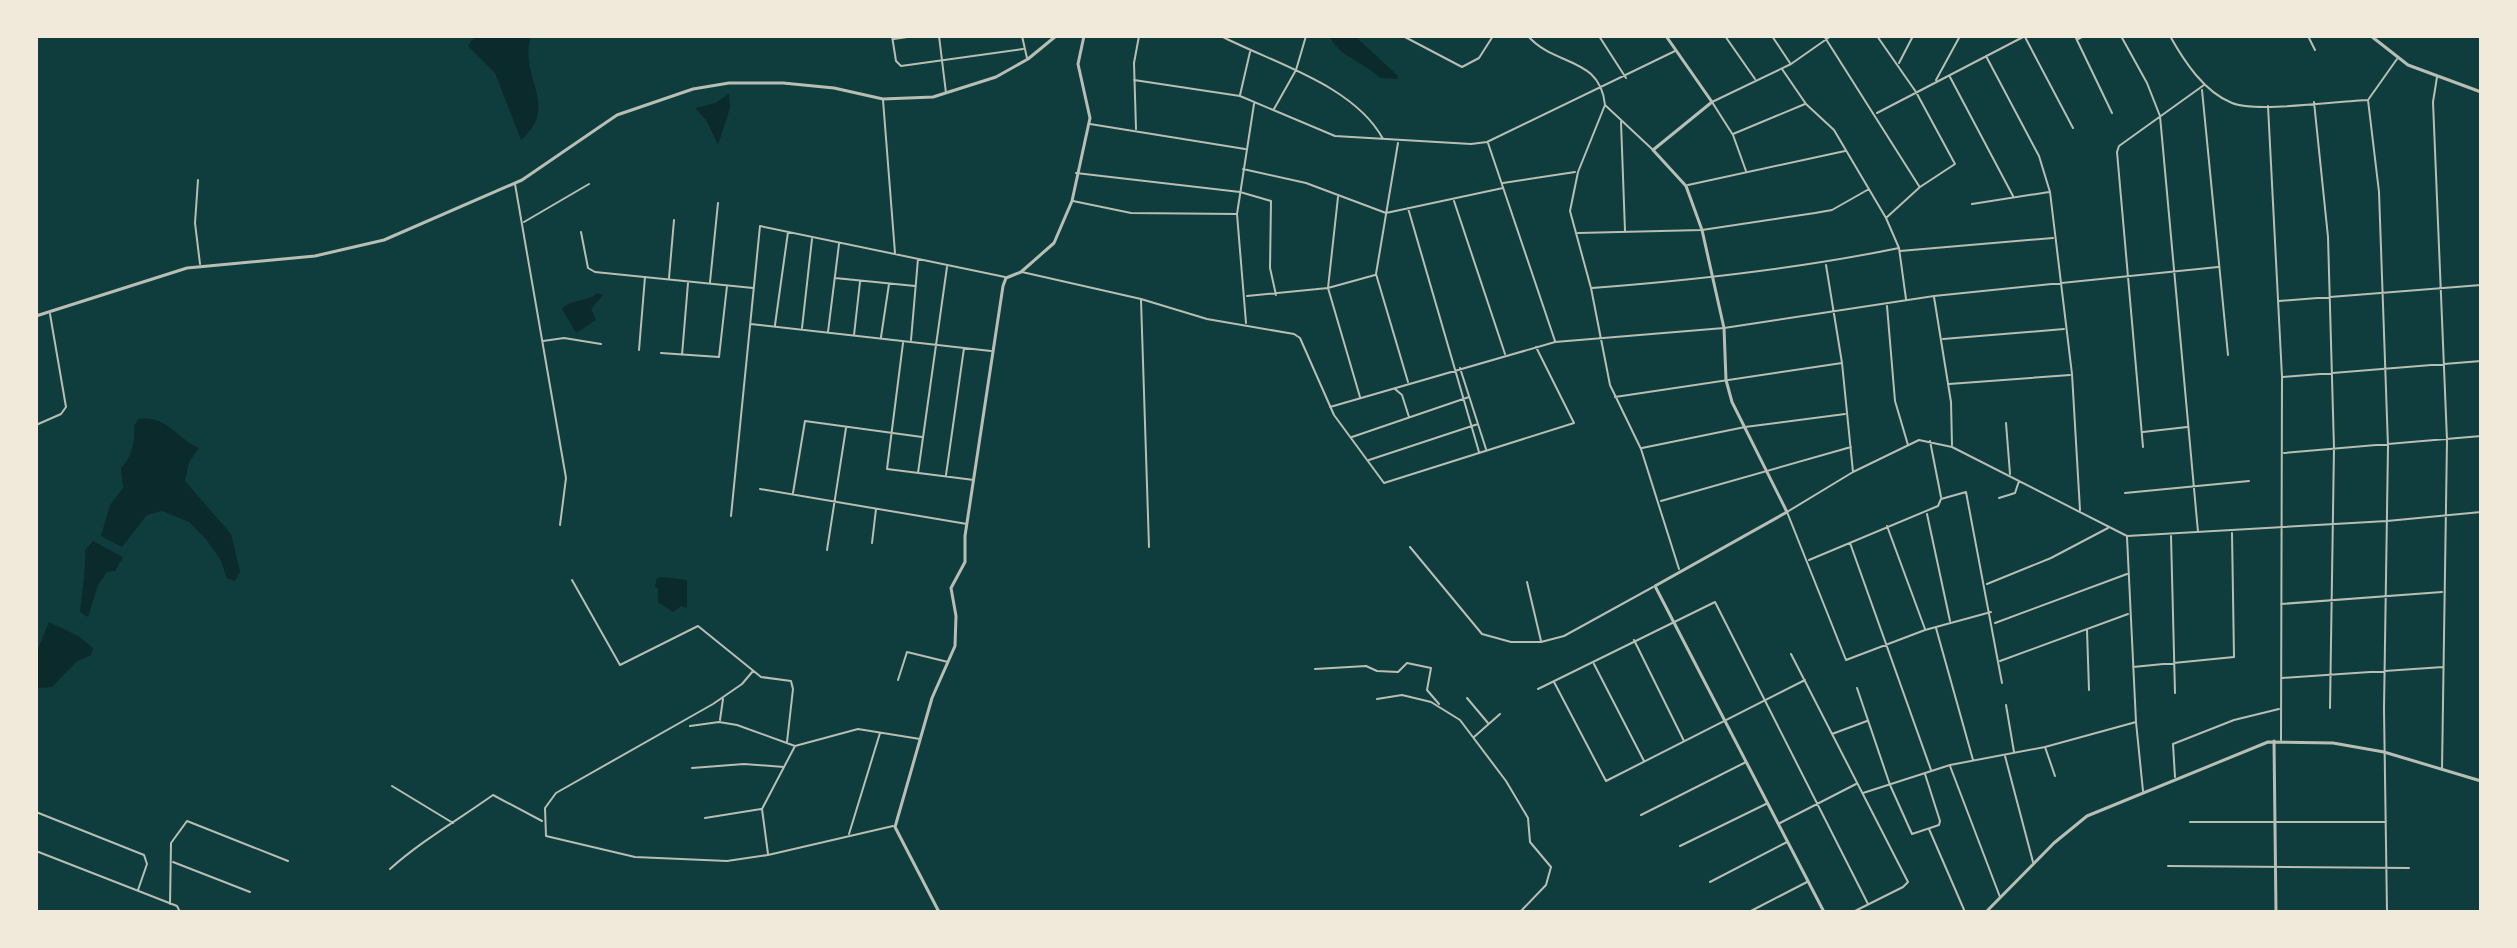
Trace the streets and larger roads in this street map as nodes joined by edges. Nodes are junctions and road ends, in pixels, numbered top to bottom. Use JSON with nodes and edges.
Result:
{"nodes":[{"id":1,"x":914,"y":36,"type":"edge"},
{"id":2,"x":939,"y":36,"type":"edge"},
{"id":3,"x":1022,"y":36,"type":"edge"},
{"id":4,"x":1056,"y":36,"type":"edge"},
{"id":5,"x":1084,"y":36,"type":"edge"},
{"id":6,"x":1139,"y":36,"type":"edge"},
{"id":7,"x":1221,"y":36,"type":"edge"},
{"id":8,"x":1306,"y":36,"type":"edge"},
{"id":9,"x":1403,"y":36,"type":"edge"},
{"id":10,"x":1493,"y":36,"type":"edge"},
{"id":11,"x":1528,"y":36,"type":"edge"},
{"id":12,"x":1599,"y":36,"type":"edge"},
{"id":13,"x":1666,"y":36,"type":"edge"},
{"id":14,"x":1725,"y":36,"type":"edge"},
{"id":15,"x":1772,"y":36,"type":"edge"},
{"id":16,"x":1831,"y":36,"type":"edge"},
{"id":17,"x":1877,"y":36,"type":"edge"},
{"id":18,"x":1913,"y":36,"type":"edge"},
{"id":19,"x":1960,"y":36,"type":"edge"},
{"id":20,"x":2015,"y":36,"type":"edge"},
{"id":21,"x":2025,"y":36,"type":"edge"},
{"id":22,"x":2084,"y":36,"type":"edge"},
{"id":23,"x":2121,"y":36,"type":"edge"},
{"id":24,"x":2170,"y":36,"type":"edge"},
{"id":25,"x":2308,"y":36,"type":"edge"},
{"id":26,"x":2371,"y":36,"type":"edge"},
{"id":27,"x":893,"y":38,"type":"edge"},
{"id":28,"x":1825,"y":38,"type":"edge"},
{"id":29,"x":2076,"y":38,"type":"edge"},
{"id":30,"x":2019,"y":40,"type":"junction"},
{"id":31,"x":1023,"y":49,"type":"junction"},
{"id":32,"x":1676,"y":50,"type":"junction"},
{"id":33,"x":2315,"y":50,"type":"dead end"},
{"id":34,"x":1250,"y":52,"type":"junction"},
{"id":35,"x":1986,"y":56,"type":"junction"},
{"id":36,"x":942,"y":59,"type":"junction"},
{"id":37,"x":1028,"y":59,"type":"junction"},
{"id":38,"x":2397,"y":59,"type":"junction"},
{"id":39,"x":1791,"y":64,"type":"junction"},
{"id":40,"x":1898,"y":65,"type":"junction"},
{"id":41,"x":1782,"y":69,"type":"junction"},
{"id":42,"x":1296,"y":70,"type":"junction"},
{"id":43,"x":1949,"y":76,"type":"junction"},
{"id":44,"x":2438,"y":76,"type":"junction"},
{"id":45,"x":1626,"y":78,"type":"junction"},
{"id":46,"x":1134,"y":80,"type":"junction"},
{"id":47,"x":1755,"y":80,"type":"junction"},
{"id":48,"x":1934,"y":83,"type":"junction"},
{"id":49,"x":2203,"y":86,"type":"junction"},
{"id":50,"x":1603,"y":88,"type":"junction"},
{"id":51,"x":1916,"y":92,"type":"junction"},
{"id":52,"x":2481,"y":92,"type":"edge"},
{"id":53,"x":946,"y":94,"type":"junction"},
{"id":54,"x":1240,"y":96,"type":"junction"},
{"id":55,"x":883,"y":99,"type":"junction"},
{"id":56,"x":2368,"y":100,"type":"junction"},
{"id":57,"x":1712,"y":102,"type":"junction"},
{"id":58,"x":2314,"y":102,"type":"junction"},
{"id":59,"x":1254,"y":103,"type":"junction"},
{"id":60,"x":1806,"y":104,"type":"junction"},
{"id":61,"x":1605,"y":105,"type":"junction"},
{"id":62,"x":2268,"y":106,"type":"junction"},
{"id":63,"x":1274,"y":110,"type":"junction"},
{"id":64,"x":1876,"y":113,"type":"junction"},
{"id":65,"x":2112,"y":113,"type":"dead end"},
{"id":66,"x":2160,"y":116,"type":"junction"},
{"id":67,"x":1621,"y":120,"type":"junction"},
{"id":68,"x":1089,"y":124,"type":"junction"},
{"id":69,"x":2073,"y":128,"type":"dead end"},
{"id":70,"x":1136,"y":131,"type":"junction"},
{"id":71,"x":1733,"y":135,"type":"junction"},
{"id":72,"x":1384,"y":140,"type":"junction"},
{"id":73,"x":1398,"y":142,"type":"junction"},
{"id":74,"x":1487,"y":142,"type":"junction"},
{"id":75,"x":1246,"y":149,"type":"junction"},
{"id":76,"x":1653,"y":150,"type":"junction"},
{"id":77,"x":1847,"y":151,"type":"junction"},
{"id":78,"x":1243,"y":169,"type":"junction"},
{"id":79,"x":1746,"y":171,"type":"junction"},
{"id":80,"x":1578,"y":172,"type":"junction"},
{"id":81,"x":1076,"y":173,"type":"junction"},
{"id":82,"x":198,"y":180,"type":"dead end"},
{"id":83,"x":514,"y":183,"type":"junction"},
{"id":84,"x":1501,"y":183,"type":"junction"},
{"id":85,"x":589,"y":184,"type":"dead end"},
{"id":86,"x":1686,"y":186,"type":"junction"},
{"id":87,"x":1920,"y":187,"type":"junction"},
{"id":88,"x":1503,"y":188,"type":"junction"},
{"id":89,"x":1869,"y":189,"type":"junction"},
{"id":90,"x":1240,"y":192,"type":"junction"},
{"id":91,"x":2050,"y":192,"type":"junction"},
{"id":92,"x":1339,"y":196,"type":"junction"},
{"id":93,"x":2013,"y":196,"type":"junction"},
{"id":94,"x":1454,"y":200,"type":"junction"},
{"id":95,"x":1072,"y":201,"type":"junction"},
{"id":96,"x":718,"y":203,"type":"dead end"},
{"id":97,"x":1972,"y":204,"type":"dead end"},
{"id":98,"x":1408,"y":207,"type":"junction"},
{"id":99,"x":1386,"y":213,"type":"junction"},
{"id":100,"x":1237,"y":214,"type":"junction"},
{"id":101,"x":1886,"y":218,"type":"junction"},
{"id":102,"x":674,"y":220,"type":"dead end"},
{"id":103,"x":523,"y":223,"type":"junction"},
{"id":104,"x":1702,"y":230,"type":"junction"},
{"id":105,"x":581,"y":232,"type":"dead end"},
{"id":106,"x":788,"y":232,"type":"junction"},
{"id":107,"x":1625,"y":232,"type":"junction"},
{"id":108,"x":1576,"y":233,"type":"junction"},
{"id":109,"x":813,"y":237,"type":"junction"},
{"id":110,"x":2055,"y":237,"type":"junction"},
{"id":111,"x":839,"y":243,"type":"junction"},
{"id":112,"x":1899,"y":250,"type":"junction"},
{"id":113,"x":895,"y":255,"type":"junction"},
{"id":114,"x":918,"y":259,"type":"junction"},
{"id":115,"x":1826,"y":263,"type":"junction"},
{"id":116,"x":201,"y":265,"type":"junction"},
{"id":117,"x":947,"y":265,"type":"junction"},
{"id":118,"x":2218,"y":267,"type":"junction"},
{"id":119,"x":1021,"y":272,"type":"junction"},
{"id":120,"x":2173,"y":273,"type":"junction"},
{"id":121,"x":1376,"y":274,"type":"junction"},
{"id":122,"x":2128,"y":275,"type":"junction"},
{"id":123,"x":645,"y":277,"type":"junction"},
{"id":124,"x":835,"y":278,"type":"junction"},
{"id":125,"x":1006,"y":278,"type":"junction"},
{"id":126,"x":669,"y":279,"type":"junction"},
{"id":127,"x":1713,"y":279,"type":"junction"},
{"id":128,"x":688,"y":281,"type":"junction"},
{"id":129,"x":860,"y":281,"type":"junction"},
{"id":130,"x":2060,"y":282,"type":"junction"},
{"id":131,"x":710,"y":283,"type":"junction"},
{"id":132,"x":889,"y":284,"type":"junction"},
{"id":133,"x":727,"y":285,"type":"junction"},
{"id":134,"x":2481,"y":285,"type":"edge"},
{"id":135,"x":916,"y":286,"type":"junction"},
{"id":136,"x":2442,"y":287,"type":"junction"},
{"id":137,"x":754,"y":288,"type":"junction"},
{"id":138,"x":1328,"y":288,"type":"junction"},
{"id":139,"x":1591,"y":288,"type":"junction"},
{"id":140,"x":2384,"y":293,"type":"junction"},
{"id":141,"x":1276,"y":295,"type":"junction"},
{"id":142,"x":1246,"y":296,"type":"junction"},
{"id":143,"x":1934,"y":296,"type":"junction"},
{"id":144,"x":2328,"y":297,"type":"junction"},
{"id":145,"x":1141,"y":299,"type":"junction"},
{"id":146,"x":1906,"y":300,"type":"junction"},
{"id":147,"x":2278,"y":301,"type":"junction"},
{"id":148,"x":1887,"y":305,"type":"junction"},
{"id":149,"x":1835,"y":312,"type":"junction"},
{"id":150,"x":50,"y":313,"type":"junction"},
{"id":151,"x":36,"y":316,"type":"edge"},
{"id":152,"x":750,"y":323,"type":"junction"},
{"id":153,"x":1246,"y":324,"type":"junction"},
{"id":154,"x":775,"y":326,"type":"junction"},
{"id":155,"x":1724,"y":328,"type":"junction"},
{"id":156,"x":2065,"y":328,"type":"junction"},
{"id":157,"x":801,"y":329,"type":"junction"},
{"id":158,"x":828,"y":332,"type":"junction"},
{"id":159,"x":854,"y":335,"type":"junction"},
{"id":160,"x":880,"y":338,"type":"junction"},
{"id":161,"x":1941,"y":339,"type":"junction"},
{"id":162,"x":1600,"y":340,"type":"junction"},
{"id":163,"x":542,"y":341,"type":"junction"},
{"id":164,"x":904,"y":341,"type":"junction"},
{"id":165,"x":910,"y":342,"type":"junction"},
{"id":166,"x":1555,"y":342,"type":"junction"},
{"id":167,"x":601,"y":344,"type":"dead end"},
{"id":168,"x":937,"y":345,"type":"junction"},
{"id":169,"x":1536,"y":346,"type":"junction"},
{"id":170,"x":964,"y":348,"type":"junction"},
{"id":171,"x":639,"y":350,"type":"dead end"},
{"id":172,"x":994,"y":351,"type":"junction"},
{"id":173,"x":661,"y":353,"type":"dead end"},
{"id":174,"x":682,"y":355,"type":"junction"},
{"id":175,"x":1505,"y":355,"type":"junction"},
{"id":176,"x":2228,"y":355,"type":"dead end"},
{"id":177,"x":2481,"y":361,"type":"edge"},
{"id":178,"x":1842,"y":363,"type":"junction"},
{"id":179,"x":2443,"y":364,"type":"junction"},
{"id":180,"x":1460,"y":368,"type":"junction"},
{"id":181,"x":2386,"y":369,"type":"junction"},
{"id":182,"x":1455,"y":370,"type":"junction"},
{"id":183,"x":2072,"y":374,"type":"junction"},
{"id":184,"x":2332,"y":375,"type":"junction"},
{"id":185,"x":2282,"y":377,"type":"junction"},
{"id":186,"x":1726,"y":380,"type":"junction"},
{"id":187,"x":1408,"y":384,"type":"junction"},
{"id":188,"x":1948,"y":384,"type":"junction"},
{"id":189,"x":1394,"y":389,"type":"junction"},
{"id":190,"x":1469,"y":397,"type":"junction"},
{"id":191,"x":1360,"y":398,"type":"junction"},
{"id":192,"x":1614,"y":398,"type":"junction"},
{"id":193,"x":1463,"y":400,"type":"junction"},
{"id":194,"x":1330,"y":407,"type":"junction"},
{"id":195,"x":1847,"y":414,"type":"junction"},
{"id":196,"x":1409,"y":417,"type":"junction"},
{"id":197,"x":2006,"y":423,"type":"dead end"},
{"id":198,"x":1478,"y":424,"type":"junction"},
{"id":199,"x":36,"y":425,"type":"edge"},
{"id":200,"x":1471,"y":426,"type":"junction"},
{"id":201,"x":2188,"y":426,"type":"junction"},
{"id":202,"x":847,"y":427,"type":"junction"},
{"id":203,"x":1745,"y":427,"type":"junction"},
{"id":204,"x":2143,"y":432,"type":"junction"},
{"id":205,"x":892,"y":433,"type":"junction"},
{"id":206,"x":2481,"y":436,"type":"edge"},
{"id":207,"x":1351,"y":437,"type":"junction"},
{"id":208,"x":923,"y":438,"type":"junction"},
{"id":209,"x":2447,"y":440,"type":"junction"},
{"id":210,"x":1930,"y":441,"type":"junction"},
{"id":211,"x":1908,"y":445,"type":"junction"},
{"id":212,"x":2388,"y":446,"type":"junction"},
{"id":213,"x":1851,"y":447,"type":"junction"},
{"id":214,"x":1952,"y":447,"type":"junction"},
{"id":215,"x":2143,"y":447,"type":"dead end"},
{"id":216,"x":2334,"y":448,"type":"junction"},
{"id":217,"x":1641,"y":449,"type":"junction"},
{"id":218,"x":1487,"y":450,"type":"junction"},
{"id":219,"x":1479,"y":452,"type":"junction"},
{"id":220,"x":2282,"y":453,"type":"junction"},
{"id":221,"x":1368,"y":460,"type":"junction"},
{"id":222,"x":1768,"y":472,"type":"junction"},
{"id":223,"x":1853,"y":472,"type":"junction"},
{"id":224,"x":918,"y":473,"type":"junction"},
{"id":225,"x":2010,"y":475,"type":"junction"},
{"id":226,"x":946,"y":477,"type":"junction"},
{"id":227,"x":975,"y":480,"type":"junction"},
{"id":228,"x":2020,"y":480,"type":"junction"},
{"id":229,"x":2249,"y":481,"type":"dead end"},
{"id":230,"x":2194,"y":486,"type":"junction"},
{"id":231,"x":760,"y":489,"type":"dead end"},
{"id":232,"x":2125,"y":493,"type":"dead end"},
{"id":233,"x":792,"y":494,"type":"junction"},
{"id":234,"x":1999,"y":498,"type":"dead end"},
{"id":235,"x":1941,"y":499,"type":"junction"},
{"id":236,"x":835,"y":500,"type":"junction"},
{"id":237,"x":1660,"y":502,"type":"junction"},
{"id":238,"x":876,"y":508,"type":"junction"},
{"id":239,"x":1927,"y":511,"type":"junction"},
{"id":240,"x":2080,"y":511,"type":"junction"},
{"id":241,"x":1787,"y":512,"type":"junction"},
{"id":242,"x":2481,"y":512,"type":"edge"},
{"id":243,"x":731,"y":516,"type":"dead end"},
{"id":244,"x":2444,"y":516,"type":"junction"},
{"id":245,"x":2387,"y":521,"type":"junction"},
{"id":246,"x":967,"y":524,"type":"junction"},
{"id":247,"x":560,"y":525,"type":"dead end"},
{"id":248,"x":2331,"y":525,"type":"junction"},
{"id":249,"x":1887,"y":526,"type":"junction"},
{"id":250,"x":2109,"y":527,"type":"junction"},
{"id":251,"x":2283,"y":527,"type":"junction"},
{"id":252,"x":2232,"y":532,"type":"junction"},
{"id":253,"x":2198,"y":534,"type":"junction"},
{"id":254,"x":2171,"y":535,"type":"junction"},
{"id":255,"x":2127,"y":536,"type":"junction"},
{"id":256,"x":872,"y":543,"type":"dead end"},
{"id":257,"x":1850,"y":543,"type":"junction"},
{"id":258,"x":1149,"y":547,"type":"dead end"},
{"id":259,"x":1410,"y":547,"type":"dead end"},
{"id":260,"x":827,"y":550,"type":"dead end"},
{"id":261,"x":1807,"y":560,"type":"junction"},
{"id":262,"x":1679,"y":569,"type":"junction"},
{"id":263,"x":2128,"y":574,"type":"junction"},
{"id":264,"x":572,"y":580,"type":"dead end"},
{"id":265,"x":1527,"y":582,"type":"dead end"},
{"id":266,"x":1985,"y":584,"type":"junction"},
{"id":267,"x":1655,"y":586,"type":"junction"},
{"id":268,"x":2443,"y":592,"type":"junction"},
{"id":269,"x":2386,"y":596,"type":"junction"},
{"id":270,"x":2330,"y":600,"type":"junction"},
{"id":271,"x":2281,"y":604,"type":"junction"},
{"id":272,"x":1991,"y":612,"type":"junction"},
{"id":273,"x":2129,"y":614,"type":"junction"},
{"id":274,"x":1674,"y":621,"type":"junction"},
{"id":275,"x":1950,"y":622,"type":"junction"},
{"id":276,"x":1993,"y":624,"type":"junction"},
{"id":277,"x":1936,"y":627,"type":"junction"},
{"id":278,"x":2087,"y":629,"type":"junction"},
{"id":279,"x":1925,"y":630,"type":"junction"},
{"id":280,"x":1634,"y":640,"type":"junction"},
{"id":281,"x":1541,"y":642,"type":"junction"},
{"id":282,"x":1886,"y":645,"type":"junction"},
{"id":283,"x":1791,"y":654,"type":"dead end"},
{"id":284,"x":2000,"y":661,"type":"junction"},
{"id":285,"x":949,"y":663,"type":"junction"},
{"id":286,"x":1593,"y":663,"type":"junction"},
{"id":287,"x":2176,"y":664,"type":"junction"},
{"id":288,"x":2445,"y":666,"type":"junction"},
{"id":289,"x":2133,"y":667,"type":"junction"},
{"id":290,"x":1315,"y":669,"type":"dead end"},
{"id":291,"x":753,"y":671,"type":"junction"},
{"id":292,"x":2385,"y":672,"type":"junction"},
{"id":293,"x":2331,"y":675,"type":"junction"},
{"id":294,"x":2280,"y":678,"type":"junction"},
{"id":295,"x":898,"y":680,"type":"dead end"},
{"id":296,"x":1805,"y":680,"type":"junction"},
{"id":297,"x":1554,"y":681,"type":"junction"},
{"id":298,"x":2002,"y":683,"type":"dead end"},
{"id":299,"x":1857,"y":688,"type":"dead end"},
{"id":300,"x":1538,"y":689,"type":"dead end"},
{"id":301,"x":2089,"y":690,"type":"dead end"},
{"id":302,"x":2175,"y":693,"type":"dead end"},
{"id":303,"x":722,"y":698,"type":"junction"},
{"id":304,"x":1467,"y":698,"type":"dead end"},
{"id":305,"x":1377,"y":699,"type":"dead end"},
{"id":306,"x":1765,"y":703,"type":"junction"},
{"id":307,"x":1439,"y":705,"type":"junction"},
{"id":308,"x":2006,"y":705,"type":"dead end"},
{"id":309,"x":2330,"y":708,"type":"dead end"},
{"id":310,"x":2280,"y":709,"type":"junction"},
{"id":311,"x":1500,"y":714,"type":"dead end"},
{"id":312,"x":1868,"y":721,"type":"junction"},
{"id":313,"x":719,"y":722,"type":"junction"},
{"id":314,"x":1726,"y":722,"type":"junction"},
{"id":315,"x":2136,"y":722,"type":"junction"},
{"id":316,"x":1489,"y":724,"type":"junction"},
{"id":317,"x":690,"y":726,"type":"dead end"},
{"id":318,"x":881,"y":732,"type":"junction"},
{"id":319,"x":1832,"y":734,"type":"junction"},
{"id":320,"x":1473,"y":738,"type":"junction"},
{"id":321,"x":920,"y":739,"type":"junction"},
{"id":322,"x":2281,"y":740,"type":"junction"},
{"id":323,"x":2274,"y":741,"type":"junction"},
{"id":324,"x":787,"y":742,"type":"junction"},
{"id":325,"x":1684,"y":742,"type":"junction"},
{"id":326,"x":795,"y":746,"type":"junction"},
{"id":327,"x":2045,"y":747,"type":"junction"},
{"id":328,"x":2384,"y":752,"type":"junction"},
{"id":329,"x":2015,"y":753,"type":"junction"},
{"id":330,"x":2005,"y":756,"type":"junction"},
{"id":331,"x":1747,"y":761,"type":"junction"},
{"id":332,"x":1973,"y":761,"type":"junction"},
{"id":333,"x":1645,"y":762,"type":"junction"},
{"id":334,"x":1950,"y":765,"type":"junction"},
{"id":335,"x":785,"y":767,"type":"junction"},
{"id":336,"x":692,"y":768,"type":"dead end"},
{"id":337,"x":2442,"y":769,"type":"junction"},
{"id":338,"x":1931,"y":771,"type":"junction"},
{"id":339,"x":1924,"y":773,"type":"junction"},
{"id":340,"x":2055,"y":776,"type":"dead end"},
{"id":341,"x":2175,"y":777,"type":"junction"},
{"id":342,"x":2481,"y":781,"type":"edge"},
{"id":343,"x":1856,"y":784,"type":"junction"},
{"id":344,"x":1890,"y":785,"type":"junction"},
{"id":345,"x":392,"y":786,"type":"dead end"},
{"id":346,"x":2143,"y":791,"type":"junction"},
{"id":347,"x":1862,"y":793,"type":"junction"},
{"id":348,"x":1769,"y":803,"type":"junction"},
{"id":349,"x":1817,"y":804,"type":"junction"},
{"id":350,"x":762,"y":809,"type":"junction"},
{"id":351,"x":36,"y":812,"type":"edge"},
{"id":352,"x":1641,"y":815,"type":"dead end"},
{"id":353,"x":705,"y":818,"type":"dead end"},
{"id":354,"x":543,"y":821,"type":"junction"},
{"id":355,"x":2190,"y":822,"type":"dead end"},
{"id":356,"x":2276,"y":822,"type":"junction"},
{"id":357,"x":2387,"y":822,"type":"junction"},
{"id":358,"x":454,"y":823,"type":"junction"},
{"id":359,"x":1779,"y":823,"type":"junction"},
{"id":360,"x":895,"y":827,"type":"junction"},
{"id":361,"x":1928,"y":827,"type":"junction"},
{"id":362,"x":849,"y":835,"type":"junction"},
{"id":363,"x":1788,"y":841,"type":"junction"},
{"id":364,"x":1680,"y":846,"type":"dead end"},
{"id":365,"x":36,"y":851,"type":"edge"},
{"id":366,"x":768,"y":855,"type":"junction"},
{"id":367,"x":170,"y":861,"type":"junction"},
{"id":368,"x":288,"y":861,"type":"dead end"},
{"id":369,"x":2034,"y":863,"type":"junction"},
{"id":370,"x":2168,"y":866,"type":"dead end"},
{"id":371,"x":2276,"y":867,"type":"junction"},
{"id":372,"x":2387,"y":867,"type":"junction"},
{"id":373,"x":2409,"y":868,"type":"dead end"},
{"id":374,"x":390,"y":869,"type":"dead end"},
{"id":375,"x":1808,"y":881,"type":"junction"},
{"id":376,"x":1710,"y":882,"type":"dead end"},
{"id":377,"x":138,"y":891,"type":"junction"},
{"id":378,"x":250,"y":892,"type":"dead end"},
{"id":379,"x":2000,"y":897,"type":"junction"},
{"id":380,"x":170,"y":904,"type":"junction"},
{"id":381,"x":1868,"y":904,"type":"junction"},
{"id":382,"x":180,"y":912,"type":"edge"},
{"id":383,"x":939,"y":912,"type":"edge"},
{"id":384,"x":1520,"y":912,"type":"edge"},
{"id":385,"x":1749,"y":912,"type":"edge"},
{"id":386,"x":1824,"y":912,"type":"edge"},
{"id":387,"x":1853,"y":912,"type":"edge"},
{"id":388,"x":1965,"y":912,"type":"edge"},
{"id":389,"x":1986,"y":912,"type":"edge"},
{"id":390,"x":2276,"y":912,"type":"edge"},
{"id":391,"x":2387,"y":912,"type":"edge"}],
"edges":[{"from":1,"to":27,"type":"street"},
{"from":2,"to":36,"type":"street"},
{"from":3,"to":31,"type":"street"},
{"from":4,"to":37,"type":"street"},
{"from":5,"to":68,"type":"street"},
{"from":6,"to":46,"type":"street"},
{"from":7,"to":34,"type":"street"},
{"from":8,"to":42,"type":"street"},
{"from":9,"to":10,"type":"street"},
{"from":11,"to":50,"type":"street"},
{"from":12,"to":45,"type":"street"},
{"from":13,"to":32,"type":"street"},
{"from":14,"to":47,"type":"street"},
{"from":15,"to":39,"type":"street"},
{"from":16,"to":28,"type":"street"},
{"from":17,"to":40,"type":"street"},
{"from":18,"to":40,"type":"street"},
{"from":19,"to":48,"type":"street"},
{"from":20,"to":30,"type":"street"},
{"from":21,"to":30,"type":"street"},
{"from":21,"to":69,"type":"street"},
{"from":22,"to":29,"type":"street"},
{"from":23,"to":66,"type":"street"},
{"from":24,"to":49,"type":"street"},
{"from":25,"to":33,"type":"street"},
{"from":26,"to":38,"type":"street"},
{"from":27,"to":36,"type":"street"},
{"from":28,"to":39,"type":"street"},
{"from":28,"to":64,"type":"street"},
{"from":29,"to":65,"type":"street"},
{"from":30,"to":35,"type":"street"},
{"from":31,"to":36,"type":"street"},
{"from":31,"to":37,"type":"street"},
{"from":32,"to":45,"type":"street"},
{"from":32,"to":57,"type":"street"},
{"from":34,"to":42,"type":"street"},
{"from":34,"to":54,"type":"street"},
{"from":35,"to":43,"type":"street"},
{"from":35,"to":91,"type":"street"},
{"from":36,"to":53,"type":"street"},
{"from":37,"to":53,"type":"street"},
{"from":38,"to":44,"type":"street"},
{"from":38,"to":56,"type":"street"},
{"from":39,"to":41,"type":"street"},
{"from":40,"to":51,"type":"street"},
{"from":41,"to":47,"type":"street"},
{"from":41,"to":60,"type":"street"},
{"from":42,"to":63,"type":"street"},
{"from":42,"to":72,"type":"street"},
{"from":43,"to":48,"type":"street"},
{"from":43,"to":93,"type":"street"},
{"from":44,"to":52,"type":"street"},
{"from":44,"to":136,"type":"street"},
{"from":45,"to":50,"type":"street"},
{"from":46,"to":54,"type":"street"},
{"from":46,"to":70,"type":"street"},
{"from":47,"to":57,"type":"street"},
{"from":48,"to":51,"type":"street"},
{"from":49,"to":62,"type":"street"},
{"from":49,"to":66,"type":"street"},
{"from":49,"to":118,"type":"street"},
{"from":50,"to":61,"type":"street"},
{"from":50,"to":74,"type":"street"},
{"from":51,"to":64,"type":"street"},
{"from":51,"to":87,"type":"street"},
{"from":53,"to":55,"type":"street"},
{"from":54,"to":59,"type":"street"},
{"from":55,"to":83,"type":"street"},
{"from":55,"to":113,"type":"street"},
{"from":56,"to":58,"type":"street"},
{"from":56,"to":140,"type":"street"},
{"from":57,"to":71,"type":"street"},
{"from":57,"to":76,"type":"street"},
{"from":58,"to":62,"type":"street"},
{"from":58,"to":144,"type":"street"},
{"from":59,"to":63,"type":"street"},
{"from":59,"to":75,"type":"street"},
{"from":60,"to":71,"type":"street"},
{"from":60,"to":77,"type":"street"},
{"from":61,"to":67,"type":"street"},
{"from":61,"to":80,"type":"street"},
{"from":62,"to":147,"type":"street"},
{"from":63,"to":72,"type":"street"},
{"from":64,"to":87,"type":"street"},
{"from":66,"to":120,"type":"street"},
{"from":66,"to":122,"type":"street"},
{"from":67,"to":76,"type":"street"},
{"from":67,"to":107,"type":"street"},
{"from":68,"to":70,"type":"street"},
{"from":68,"to":81,"type":"street"},
{"from":70,"to":75,"type":"street"},
{"from":71,"to":79,"type":"street"},
{"from":72,"to":73,"type":"street"},
{"from":73,"to":74,"type":"street"},
{"from":73,"to":99,"type":"street"},
{"from":74,"to":84,"type":"street"},
{"from":75,"to":78,"type":"street"},
{"from":76,"to":86,"type":"street"},
{"from":77,"to":79,"type":"street"},
{"from":77,"to":89,"type":"street"},
{"from":78,"to":90,"type":"street"},
{"from":78,"to":92,"type":"street"},
{"from":79,"to":86,"type":"street"},
{"from":80,"to":84,"type":"street"},
{"from":80,"to":108,"type":"street"},
{"from":81,"to":90,"type":"street"},
{"from":81,"to":95,"type":"street"},
{"from":82,"to":116,"type":"street"},
{"from":83,"to":103,"type":"street"},
{"from":83,"to":116,"type":"street"},
{"from":84,"to":88,"type":"street"},
{"from":85,"to":103,"type":"street"},
{"from":86,"to":104,"type":"street"},
{"from":87,"to":101,"type":"street"},
{"from":88,"to":94,"type":"street"},
{"from":88,"to":166,"type":"street"},
{"from":89,"to":101,"type":"street"},
{"from":89,"to":104,"type":"street"},
{"from":90,"to":100,"type":"street"},
{"from":90,"to":141,"type":"street"},
{"from":91,"to":93,"type":"street"},
{"from":91,"to":110,"type":"street"},
{"from":92,"to":99,"type":"street"},
{"from":92,"to":138,"type":"street"},
{"from":93,"to":97,"type":"street"},
{"from":94,"to":98,"type":"street"},
{"from":94,"to":175,"type":"street"},
{"from":95,"to":100,"type":"street"},
{"from":95,"to":119,"type":"street"},
{"from":96,"to":131,"type":"street"},
{"from":98,"to":99,"type":"street"},
{"from":98,"to":182,"type":"street"},
{"from":99,"to":121,"type":"street"},
{"from":100,"to":142,"type":"street"},
{"from":101,"to":112,"type":"street"},
{"from":102,"to":126,"type":"street"},
{"from":103,"to":163,"type":"street"},
{"from":104,"to":107,"type":"street"},
{"from":104,"to":127,"type":"street"},
{"from":105,"to":123,"type":"street"},
{"from":106,"to":109,"type":"street"},
{"from":106,"to":137,"type":"street"},
{"from":106,"to":154,"type":"street"},
{"from":107,"to":108,"type":"street"},
{"from":108,"to":139,"type":"street"},
{"from":109,"to":111,"type":"street"},
{"from":109,"to":157,"type":"street"},
{"from":110,"to":112,"type":"street"},
{"from":110,"to":130,"type":"street"},
{"from":111,"to":113,"type":"street"},
{"from":111,"to":124,"type":"street"},
{"from":112,"to":115,"type":"street"},
{"from":112,"to":146,"type":"street"},
{"from":113,"to":114,"type":"street"},
{"from":114,"to":117,"type":"street"},
{"from":114,"to":135,"type":"street"},
{"from":115,"to":127,"type":"street"},
{"from":115,"to":149,"type":"street"},
{"from":116,"to":150,"type":"street"},
{"from":117,"to":125,"type":"street"},
{"from":117,"to":168,"type":"street"},
{"from":118,"to":120,"type":"street"},
{"from":118,"to":176,"type":"street"},
{"from":119,"to":125,"type":"street"},
{"from":119,"to":145,"type":"street"},
{"from":120,"to":122,"type":"street"},
{"from":120,"to":201,"type":"street"},
{"from":121,"to":138,"type":"street"},
{"from":121,"to":187,"type":"street"},
{"from":122,"to":130,"type":"street"},
{"from":122,"to":204,"type":"street"},
{"from":123,"to":126,"type":"street"},
{"from":123,"to":171,"type":"street"},
{"from":124,"to":129,"type":"street"},
{"from":124,"to":158,"type":"street"},
{"from":125,"to":172,"type":"street"},
{"from":126,"to":128,"type":"street"},
{"from":127,"to":139,"type":"street"},
{"from":127,"to":155,"type":"street"},
{"from":128,"to":131,"type":"street"},
{"from":128,"to":174,"type":"street"},
{"from":129,"to":132,"type":"street"},
{"from":129,"to":159,"type":"street"},
{"from":130,"to":143,"type":"street"},
{"from":130,"to":156,"type":"street"},
{"from":131,"to":133,"type":"street"},
{"from":132,"to":135,"type":"street"},
{"from":132,"to":160,"type":"street"},
{"from":133,"to":137,"type":"street"},
{"from":133,"to":174,"type":"street"},
{"from":134,"to":136,"type":"street"},
{"from":135,"to":165,"type":"street"},
{"from":136,"to":140,"type":"street"},
{"from":136,"to":179,"type":"street"},
{"from":137,"to":152,"type":"street"},
{"from":138,"to":141,"type":"street"},
{"from":138,"to":191,"type":"street"},
{"from":139,"to":162,"type":"street"},
{"from":140,"to":144,"type":"street"},
{"from":140,"to":181,"type":"street"},
{"from":141,"to":142,"type":"street"},
{"from":142,"to":153,"type":"street"},
{"from":143,"to":146,"type":"street"},
{"from":143,"to":161,"type":"street"},
{"from":144,"to":147,"type":"street"},
{"from":144,"to":184,"type":"street"},
{"from":145,"to":153,"type":"street"},
{"from":145,"to":258,"type":"street"},
{"from":146,"to":148,"type":"street"},
{"from":147,"to":185,"type":"street"},
{"from":148,"to":149,"type":"street"},
{"from":148,"to":211,"type":"street"},
{"from":149,"to":155,"type":"street"},
{"from":149,"to":178,"type":"street"},
{"from":150,"to":151,"type":"street"},
{"from":150,"to":199,"type":"street"},
{"from":152,"to":154,"type":"street"},
{"from":152,"to":243,"type":"street"},
{"from":153,"to":194,"type":"street"},
{"from":154,"to":157,"type":"street"},
{"from":155,"to":162,"type":"street"},
{"from":155,"to":186,"type":"street"},
{"from":156,"to":161,"type":"street"},
{"from":156,"to":183,"type":"street"},
{"from":157,"to":158,"type":"street"},
{"from":158,"to":159,"type":"street"},
{"from":159,"to":160,"type":"street"},
{"from":160,"to":164,"type":"street"},
{"from":161,"to":188,"type":"street"},
{"from":162,"to":166,"type":"street"},
{"from":162,"to":192,"type":"street"},
{"from":163,"to":167,"type":"street"},
{"from":163,"to":247,"type":"street"},
{"from":164,"to":165,"type":"street"},
{"from":164,"to":205,"type":"street"},
{"from":165,"to":168,"type":"street"},
{"from":166,"to":169,"type":"street"},
{"from":168,"to":170,"type":"street"},
{"from":168,"to":208,"type":"street"},
{"from":169,"to":175,"type":"street"},
{"from":169,"to":218,"type":"street"},
{"from":170,"to":172,"type":"street"},
{"from":170,"to":226,"type":"street"},
{"from":172,"to":227,"type":"street"},
{"from":173,"to":174,"type":"street"},
{"from":175,"to":180,"type":"street"},
{"from":177,"to":179,"type":"street"},
{"from":178,"to":186,"type":"street"},
{"from":178,"to":195,"type":"street"},
{"from":179,"to":181,"type":"street"},
{"from":179,"to":209,"type":"street"},
{"from":180,"to":182,"type":"street"},
{"from":180,"to":190,"type":"street"},
{"from":181,"to":184,"type":"street"},
{"from":181,"to":212,"type":"street"},
{"from":182,"to":187,"type":"street"},
{"from":182,"to":193,"type":"street"},
{"from":183,"to":188,"type":"street"},
{"from":183,"to":240,"type":"street"},
{"from":184,"to":185,"type":"street"},
{"from":184,"to":216,"type":"street"},
{"from":185,"to":220,"type":"street"},
{"from":186,"to":192,"type":"street"},
{"from":186,"to":203,"type":"street"},
{"from":187,"to":189,"type":"street"},
{"from":188,"to":214,"type":"street"},
{"from":189,"to":191,"type":"street"},
{"from":189,"to":196,"type":"street"},
{"from":190,"to":193,"type":"street"},
{"from":190,"to":198,"type":"street"},
{"from":191,"to":194,"type":"street"},
{"from":192,"to":217,"type":"street"},
{"from":193,"to":196,"type":"street"},
{"from":193,"to":200,"type":"street"},
{"from":194,"to":207,"type":"street"},
{"from":195,"to":203,"type":"street"},
{"from":195,"to":213,"type":"street"},
{"from":196,"to":207,"type":"street"},
{"from":197,"to":225,"type":"street"},
{"from":198,"to":200,"type":"street"},
{"from":198,"to":218,"type":"street"},
{"from":200,"to":219,"type":"street"},
{"from":200,"to":221,"type":"street"},
{"from":201,"to":204,"type":"street"},
{"from":201,"to":230,"type":"street"},
{"from":202,"to":205,"type":"street"},
{"from":202,"to":233,"type":"street"},
{"from":202,"to":236,"type":"street"},
{"from":203,"to":217,"type":"street"},
{"from":203,"to":222,"type":"street"},
{"from":204,"to":215,"type":"street"},
{"from":205,"to":208,"type":"street"},
{"from":205,"to":224,"type":"street"},
{"from":206,"to":209,"type":"street"},
{"from":207,"to":221,"type":"street"},
{"from":208,"to":224,"type":"street"},
{"from":209,"to":212,"type":"street"},
{"from":209,"to":244,"type":"street"},
{"from":210,"to":211,"type":"street"},
{"from":210,"to":214,"type":"street"},
{"from":210,"to":235,"type":"street"},
{"from":211,"to":223,"type":"street"},
{"from":212,"to":216,"type":"street"},
{"from":212,"to":245,"type":"street"},
{"from":213,"to":222,"type":"street"},
{"from":213,"to":223,"type":"street"},
{"from":214,"to":225,"type":"street"},
{"from":216,"to":220,"type":"street"},
{"from":216,"to":248,"type":"street"},
{"from":217,"to":237,"type":"street"},
{"from":218,"to":219,"type":"street"},
{"from":219,"to":221,"type":"street"},
{"from":220,"to":251,"type":"street"},
{"from":222,"to":237,"type":"street"},
{"from":222,"to":241,"type":"street"},
{"from":223,"to":241,"type":"street"},
{"from":224,"to":226,"type":"street"},
{"from":225,"to":228,"type":"street"},
{"from":226,"to":227,"type":"street"},
{"from":227,"to":246,"type":"street"},
{"from":228,"to":234,"type":"street"},
{"from":228,"to":240,"type":"street"},
{"from":229,"to":230,"type":"street"},
{"from":230,"to":232,"type":"street"},
{"from":230,"to":253,"type":"street"},
{"from":231,"to":233,"type":"street"},
{"from":233,"to":236,"type":"street"},
{"from":235,"to":239,"type":"street"},
{"from":235,"to":266,"type":"street"},
{"from":236,"to":238,"type":"street"},
{"from":236,"to":260,"type":"street"},
{"from":237,"to":262,"type":"street"},
{"from":238,"to":246,"type":"street"},
{"from":238,"to":256,"type":"street"},
{"from":239,"to":249,"type":"street"},
{"from":239,"to":275,"type":"street"},
{"from":240,"to":250,"type":"street"},
{"from":241,"to":261,"type":"street"},
{"from":241,"to":262,"type":"street"},
{"from":242,"to":244,"type":"street"},
{"from":244,"to":245,"type":"street"},
{"from":244,"to":268,"type":"street"},
{"from":245,"to":248,"type":"street"},
{"from":245,"to":269,"type":"street"},
{"from":246,"to":285,"type":"street"},
{"from":248,"to":251,"type":"street"},
{"from":248,"to":270,"type":"street"},
{"from":249,"to":257,"type":"street"},
{"from":249,"to":279,"type":"street"},
{"from":250,"to":255,"type":"street"},
{"from":250,"to":266,"type":"street"},
{"from":251,"to":252,"type":"street"},
{"from":251,"to":271,"type":"street"},
{"from":252,"to":253,"type":"street"},
{"from":252,"to":287,"type":"street"},
{"from":253,"to":254,"type":"street"},
{"from":254,"to":255,"type":"street"},
{"from":254,"to":287,"type":"street"},
{"from":255,"to":263,"type":"street"},
{"from":257,"to":261,"type":"street"},
{"from":257,"to":282,"type":"street"},
{"from":259,"to":281,"type":"street"},
{"from":261,"to":282,"type":"street"},
{"from":262,"to":267,"type":"street"},
{"from":263,"to":273,"type":"street"},
{"from":263,"to":276,"type":"street"},
{"from":264,"to":291,"type":"street"},
{"from":265,"to":281,"type":"street"},
{"from":266,"to":272,"type":"street"},
{"from":267,"to":274,"type":"street"},
{"from":267,"to":281,"type":"street"},
{"from":268,"to":269,"type":"street"},
{"from":268,"to":288,"type":"street"},
{"from":269,"to":270,"type":"street"},
{"from":269,"to":292,"type":"street"},
{"from":270,"to":271,"type":"street"},
{"from":270,"to":293,"type":"street"},
{"from":271,"to":294,"type":"street"},
{"from":272,"to":275,"type":"street"},
{"from":272,"to":276,"type":"street"},
{"from":273,"to":278,"type":"street"},
{"from":273,"to":289,"type":"street"},
{"from":274,"to":280,"type":"street"},
{"from":274,"to":306,"type":"street"},
{"from":274,"to":314,"type":"street"},
{"from":275,"to":277,"type":"street"},
{"from":276,"to":284,"type":"street"},
{"from":277,"to":279,"type":"street"},
{"from":277,"to":332,"type":"street"},
{"from":278,"to":284,"type":"street"},
{"from":278,"to":301,"type":"street"},
{"from":279,"to":282,"type":"street"},
{"from":280,"to":286,"type":"street"},
{"from":280,"to":325,"type":"street"},
{"from":282,"to":338,"type":"street"},
{"from":283,"to":296,"type":"street"},
{"from":284,"to":298,"type":"street"},
{"from":285,"to":295,"type":"street"},
{"from":285,"to":321,"type":"street"},
{"from":286,"to":297,"type":"street"},
{"from":286,"to":333,"type":"street"},
{"from":287,"to":289,"type":"street"},
{"from":287,"to":302,"type":"street"},
{"from":288,"to":292,"type":"street"},
{"from":288,"to":337,"type":"street"},
{"from":289,"to":315,"type":"street"},
{"from":290,"to":307,"type":"street"},
{"from":291,"to":303,"type":"street"},
{"from":291,"to":324,"type":"street"},
{"from":292,"to":293,"type":"street"},
{"from":292,"to":328,"type":"street"},
{"from":293,"to":294,"type":"street"},
{"from":293,"to":309,"type":"street"},
{"from":294,"to":310,"type":"street"},
{"from":296,"to":306,"type":"street"},
{"from":296,"to":319,"type":"street"},
{"from":297,"to":300,"type":"street"},
{"from":297,"to":333,"type":"street"},
{"from":299,"to":312,"type":"street"},
{"from":303,"to":313,"type":"street"},
{"from":303,"to":354,"type":"street"},
{"from":304,"to":316,"type":"street"},
{"from":305,"to":307,"type":"street"},
{"from":306,"to":314,"type":"street"},
{"from":306,"to":349,"type":"street"},
{"from":307,"to":320,"type":"street"},
{"from":308,"to":329,"type":"street"},
{"from":310,"to":322,"type":"street"},
{"from":310,"to":341,"type":"street"},
{"from":311,"to":316,"type":"street"},
{"from":312,"to":319,"type":"street"},
{"from":312,"to":344,"type":"street"},
{"from":313,"to":317,"type":"street"},
{"from":313,"to":324,"type":"street"},
{"from":314,"to":325,"type":"street"},
{"from":314,"to":331,"type":"street"},
{"from":315,"to":327,"type":"street"},
{"from":315,"to":346,"type":"street"},
{"from":316,"to":320,"type":"street"},
{"from":318,"to":321,"type":"street"},
{"from":318,"to":326,"type":"street"},
{"from":318,"to":362,"type":"street"},
{"from":319,"to":343,"type":"street"},
{"from":320,"to":384,"type":"street"},
{"from":321,"to":360,"type":"street"},
{"from":322,"to":323,"type":"street"},
{"from":322,"to":328,"type":"street"},
{"from":323,"to":341,"type":"street"},
{"from":323,"to":356,"type":"street"},
{"from":324,"to":326,"type":"street"},
{"from":325,"to":333,"type":"street"},
{"from":326,"to":335,"type":"street"},
{"from":327,"to":329,"type":"street"},
{"from":327,"to":340,"type":"street"},
{"from":328,"to":337,"type":"street"},
{"from":328,"to":357,"type":"street"},
{"from":329,"to":330,"type":"street"},
{"from":330,"to":332,"type":"street"},
{"from":330,"to":369,"type":"street"},
{"from":331,"to":348,"type":"street"},
{"from":331,"to":352,"type":"street"},
{"from":332,"to":334,"type":"street"},
{"from":334,"to":338,"type":"street"},
{"from":334,"to":379,"type":"street"},
{"from":335,"to":336,"type":"street"},
{"from":335,"to":350,"type":"street"},
{"from":337,"to":342,"type":"street"},
{"from":338,"to":339,"type":"street"},
{"from":339,"to":344,"type":"street"},
{"from":339,"to":361,"type":"street"},
{"from":341,"to":346,"type":"street"},
{"from":343,"to":347,"type":"street"},
{"from":343,"to":349,"type":"street"},
{"from":344,"to":347,"type":"street"},
{"from":344,"to":361,"type":"street"},
{"from":345,"to":358,"type":"street"},
{"from":346,"to":369,"type":"street"},
{"from":347,"to":381,"type":"street"},
{"from":348,"to":359,"type":"street"},
{"from":348,"to":364,"type":"street"},
{"from":349,"to":359,"type":"street"},
{"from":349,"to":381,"type":"street"},
{"from":350,"to":353,"type":"street"},
{"from":350,"to":366,"type":"street"},
{"from":351,"to":377,"type":"street"},
{"from":354,"to":358,"type":"street"},
{"from":354,"to":366,"type":"street"},
{"from":355,"to":356,"type":"street"},
{"from":356,"to":357,"type":"street"},
{"from":356,"to":371,"type":"street"},
{"from":357,"to":372,"type":"street"},
{"from":358,"to":374,"type":"street"},
{"from":359,"to":363,"type":"street"},
{"from":360,"to":362,"type":"street"},
{"from":360,"to":383,"type":"street"},
{"from":361,"to":388,"type":"street"},
{"from":362,"to":366,"type":"street"},
{"from":363,"to":375,"type":"street"},
{"from":363,"to":376,"type":"street"},
{"from":365,"to":377,"type":"street"},
{"from":367,"to":368,"type":"street"},
{"from":367,"to":378,"type":"street"},
{"from":367,"to":380,"type":"street"},
{"from":369,"to":379,"type":"street"},
{"from":370,"to":371,"type":"street"},
{"from":371,"to":372,"type":"street"},
{"from":371,"to":390,"type":"street"},
{"from":372,"to":373,"type":"street"},
{"from":372,"to":391,"type":"street"},
{"from":375,"to":385,"type":"street"},
{"from":375,"to":386,"type":"street"},
{"from":377,"to":380,"type":"street"},
{"from":379,"to":389,"type":"street"},
{"from":380,"to":382,"type":"street"},
{"from":381,"to":387,"type":"street"}]}
